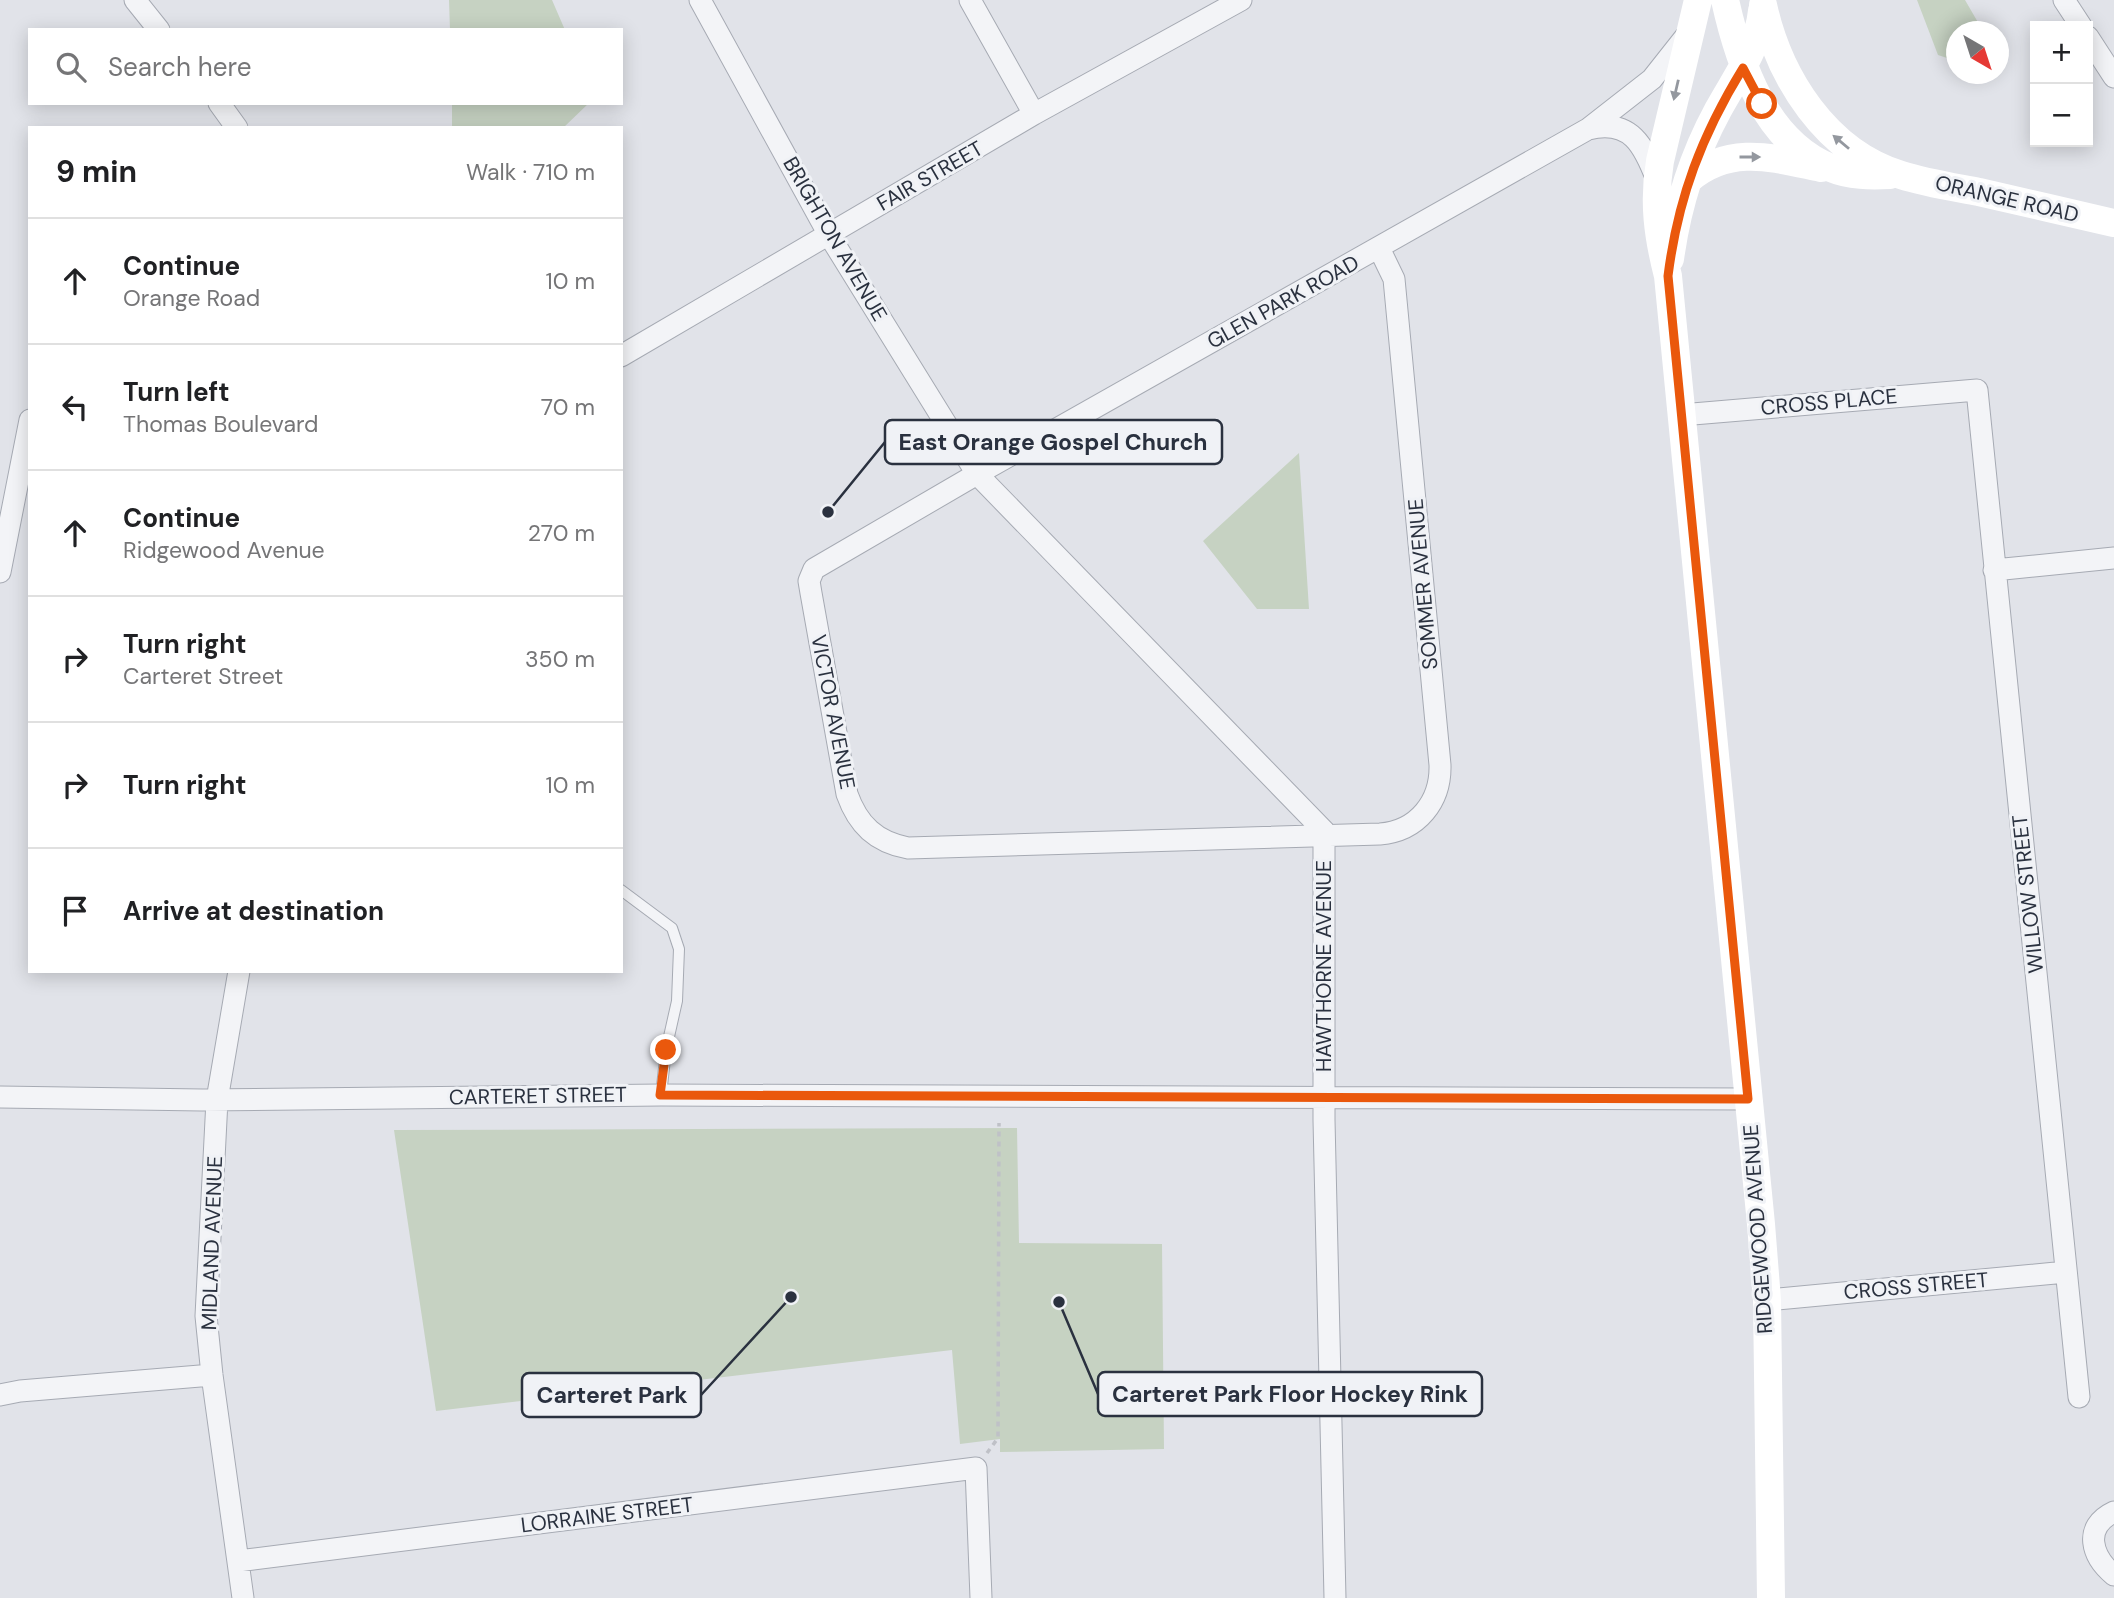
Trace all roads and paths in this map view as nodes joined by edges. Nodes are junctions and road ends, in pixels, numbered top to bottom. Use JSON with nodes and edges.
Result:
{"nodes":[{"id":1,"x":135,"y":0,"type":"edge"},
{"id":2,"x":700,"y":0,"type":"edge"},
{"id":3,"x":970,"y":0,"type":"edge"},
{"id":4,"x":1241,"y":0,"type":"edge"},
{"id":5,"x":1698,"y":0,"type":"edge"},
{"id":6,"x":1725,"y":0,"type":"edge"},
{"id":7,"x":2064,"y":0,"type":"edge"},
{"id":8,"x":1762,"y":3,"type":"edge"},
{"id":9,"x":2078,"y":21,"type":"edge"},
{"id":10,"x":157,"y":28,"type":"edge"},
{"id":11,"x":1690,"y":29,"type":"junction"},
{"id":12,"x":2093,"y":45,"type":"edge"},
{"id":13,"x":1743,"y":68,"type":"junction"},
{"id":14,"x":2114,"y":77,"type":"edge"},
{"id":15,"x":220,"y":105,"type":"edge"},
{"id":16,"x":1034,"y":114,"type":"junction"},
{"id":17,"x":236,"y":126,"type":"edge"},
{"id":18,"x":1588,"y":129,"type":"junction"},
{"id":19,"x":1844,"y":172,"type":"junction"},
{"id":20,"x":1900,"y":175,"type":"junction"},
{"id":21,"x":1657,"y":180,"type":"junction"},
{"id":22,"x":1688,"y":180,"type":"junction"},
{"id":23,"x":2114,"y":223,"type":"edge"},
{"id":24,"x":829,"y":234,"type":"junction"},
{"id":25,"x":1378,"y":248,"type":"junction"},
{"id":26,"x":1668,"y":276,"type":"junction"},
{"id":27,"x":624,"y":350,"type":"edge"},
{"id":28,"x":1977,"y":390,"type":"joint"},
{"id":29,"x":1681,"y":415,"type":"junction"},
{"id":30,"x":28,"y":430,"type":"edge"},
{"id":31,"x":977,"y":474,"type":"junction"},
{"id":32,"x":2114,"y":558,"type":"edge"},
{"id":33,"x":1994,"y":570,"type":"junction"},
{"id":34,"x":0,"y":572,"type":"edge"},
{"id":35,"x":1324,"y":836,"type":"junction"},
{"id":36,"x":623,"y":891,"type":"edge"},
{"id":37,"x":239,"y":973,"type":"edge"},
{"id":38,"x":660,"y":1095,"type":"junction"},
{"id":39,"x":0,"y":1097,"type":"edge"},
{"id":40,"x":1324,"y":1098,"type":"junction"},
{"id":41,"x":1748,"y":1099,"type":"junction"},
{"id":42,"x":217,"y":1100,"type":"junction"},
{"id":43,"x":999,"y":1122,"type":"dead end"},
{"id":44,"x":2066,"y":1272,"type":"junction"},
{"id":45,"x":1766,"y":1300,"type":"junction"},
{"id":46,"x":212,"y":1375,"type":"junction"},
{"id":47,"x":0,"y":1395,"type":"edge"},
{"id":48,"x":2079,"y":1397,"type":"dead end"},
{"id":49,"x":976,"y":1468,"type":"junction"},
{"id":50,"x":2114,"y":1512,"type":"edge"},
{"id":51,"x":238,"y":1561,"type":"junction"},
{"id":52,"x":2114,"y":1575,"type":"edge"},
{"id":53,"x":243,"y":1598,"type":"edge"},
{"id":54,"x":981,"y":1598,"type":"edge"},
{"id":55,"x":1335,"y":1598,"type":"edge"},
{"id":56,"x":1771,"y":1598,"type":"edge"}],
"edges":[{"from":1,"to":10,"type":"street"},
{"from":2,"to":24,"type":"street","name":"BRIGHTON AVENUE"},
{"from":3,"to":16,"type":"street"},
{"from":4,"to":16,"type":"street","name":"FAIR STREET"},
{"from":5,"to":11,"type":"street"},
{"from":6,"to":13,"type":"street","name":"ORANGE ROAD"},
{"from":7,"to":9,"type":"street"},
{"from":8,"to":13,"type":"street"},
{"from":20,"to":8,"type":"street","name":"ORANGE ROAD","one_way":true},
{"from":11,"to":18,"type":"street","name":"GLEN PARK ROAD"},
{"from":11,"to":21,"type":"street","one_way":true},
{"from":12,"to":14,"type":"street"},
{"from":13,"to":19,"type":"street","name":"ORANGE ROAD"},
{"from":13,"to":22,"type":"street"},
{"from":15,"to":17,"type":"street"},
{"from":16,"to":24,"type":"street","name":"FAIR STREET"},
{"from":18,"to":21,"type":"street"},
{"from":18,"to":25,"type":"street","name":"GLEN PARK ROAD"},
{"from":19,"to":20,"type":"street","name":"ORANGE ROAD"},
{"from":22,"to":19,"type":"street","one_way":true},
{"from":20,"to":23,"type":"street","name":"ORANGE ROAD"},
{"from":21,"to":26,"type":"street"},
{"from":22,"to":26,"type":"street"},
{"from":24,"to":27,"type":"street","name":"FAIR STREET"},
{"from":24,"to":31,"type":"street","name":"BRIGHTON AVENUE"},
{"from":25,"to":31,"type":"street","name":"GLEN PARK ROAD"},
{"from":25,"to":35,"type":"street","name":"SOMMER AVENUE"},
{"from":26,"to":29,"type":"street","name":"RIDGEWOOD AVENUE"},
{"from":28,"to":29,"type":"street","name":"CROSS PLACE"},
{"from":28,"to":33,"type":"street","name":"WILLOW STREET"},
{"from":29,"to":41,"type":"street","name":"RIDGEWOOD AVENUE"},
{"from":30,"to":34,"type":"street"},
{"from":31,"to":35,"type":"street","name":"HAWTHORNE AVENUE"},
{"from":31,"to":35,"type":"street","name":"VICTOR AVENUE"},
{"from":32,"to":33,"type":"street"},
{"from":33,"to":44,"type":"street","name":"WILLOW STREET"},
{"from":35,"to":40,"type":"street","name":"HAWTHORNE AVENUE"},
{"from":36,"to":38,"type":"lane"},
{"from":37,"to":42,"type":"street","name":"MIDLAND AVENUE"},
{"from":38,"to":40,"type":"street","name":"CARTERET STREET"},
{"from":38,"to":42,"type":"street","name":"CARTERET STREET"},
{"from":39,"to":42,"type":"street","name":"CARTERET STREET"},
{"from":40,"to":41,"type":"street","name":"CARTERET STREET"},
{"from":40,"to":55,"type":"street","name":"HAWTHORNE AVENUE"},
{"from":41,"to":45,"type":"street","name":"RIDGEWOOD AVENUE"},
{"from":42,"to":46,"type":"street","name":"MIDLAND AVENUE"},
{"from":43,"to":49,"type":"path"},
{"from":44,"to":45,"type":"street","name":"CROSS STREET"},
{"from":44,"to":48,"type":"street","name":"WILLOW STREET"},
{"from":45,"to":56,"type":"street","name":"RIDGEWOOD AVENUE"},
{"from":46,"to":47,"type":"street"},
{"from":46,"to":51,"type":"street","name":"MIDLAND AVENUE"},
{"from":49,"to":51,"type":"street","name":"LORRAINE STREET"},
{"from":49,"to":54,"type":"street"},
{"from":50,"to":52,"type":"street"},
{"from":51,"to":53,"type":"street","name":"MIDLAND AVENUE"}]}
